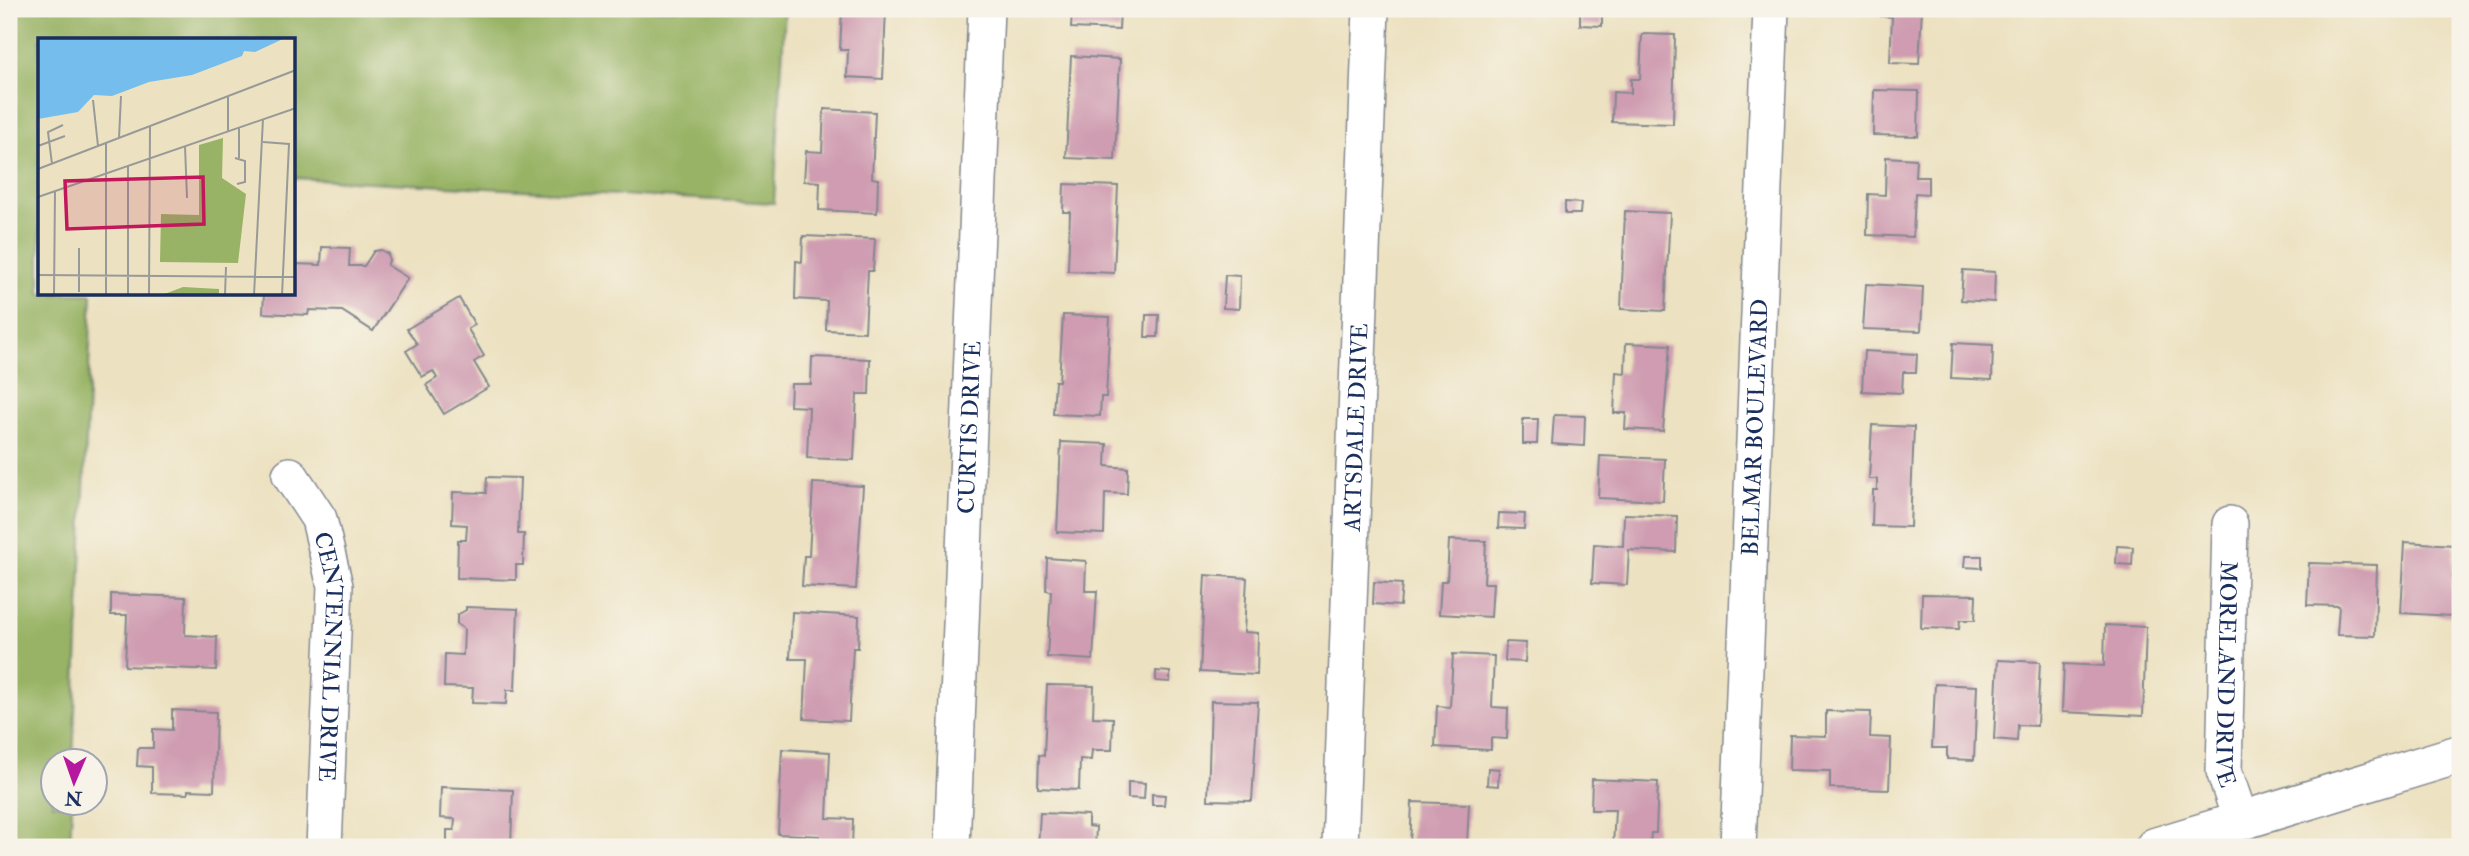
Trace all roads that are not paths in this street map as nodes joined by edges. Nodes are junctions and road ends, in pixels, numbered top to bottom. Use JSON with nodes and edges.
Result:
{"nodes":[{"id":1,"x":986,"y":9,"type":"edge"},
{"id":2,"x":1371,"y":9,"type":"edge"},
{"id":3,"x":1771,"y":9,"type":"edge"},
{"id":4,"x":290,"y":475,"type":"dead end"},
{"id":5,"x":2230,"y":524,"type":"dead end"},
{"id":6,"x":2460,"y":754,"type":"edge"},
{"id":7,"x":2241,"y":821,"type":"junction"},
{"id":8,"x":324,"y":847,"type":"edge"},
{"id":9,"x":952,"y":847,"type":"edge"},
{"id":10,"x":1340,"y":847,"type":"edge"},
{"id":11,"x":1738,"y":847,"type":"edge"},
{"id":12,"x":2155,"y":847,"type":"edge"}],
"edges":[{"from":1,"to":9,"type":"street","name":"CURTIS DRIVE"},
{"from":2,"to":10,"type":"street","name":"ARTSDALE DRIVE"},
{"from":3,"to":11,"type":"street","name":"BELMAR BOULEVARD"},
{"from":4,"to":8,"type":"street","name":"CENTENNIAL DRIVE"},
{"from":5,"to":7,"type":"street","name":"MORELAND DRIVE"},
{"from":6,"to":7,"type":"street"},
{"from":7,"to":12,"type":"street"}]}
